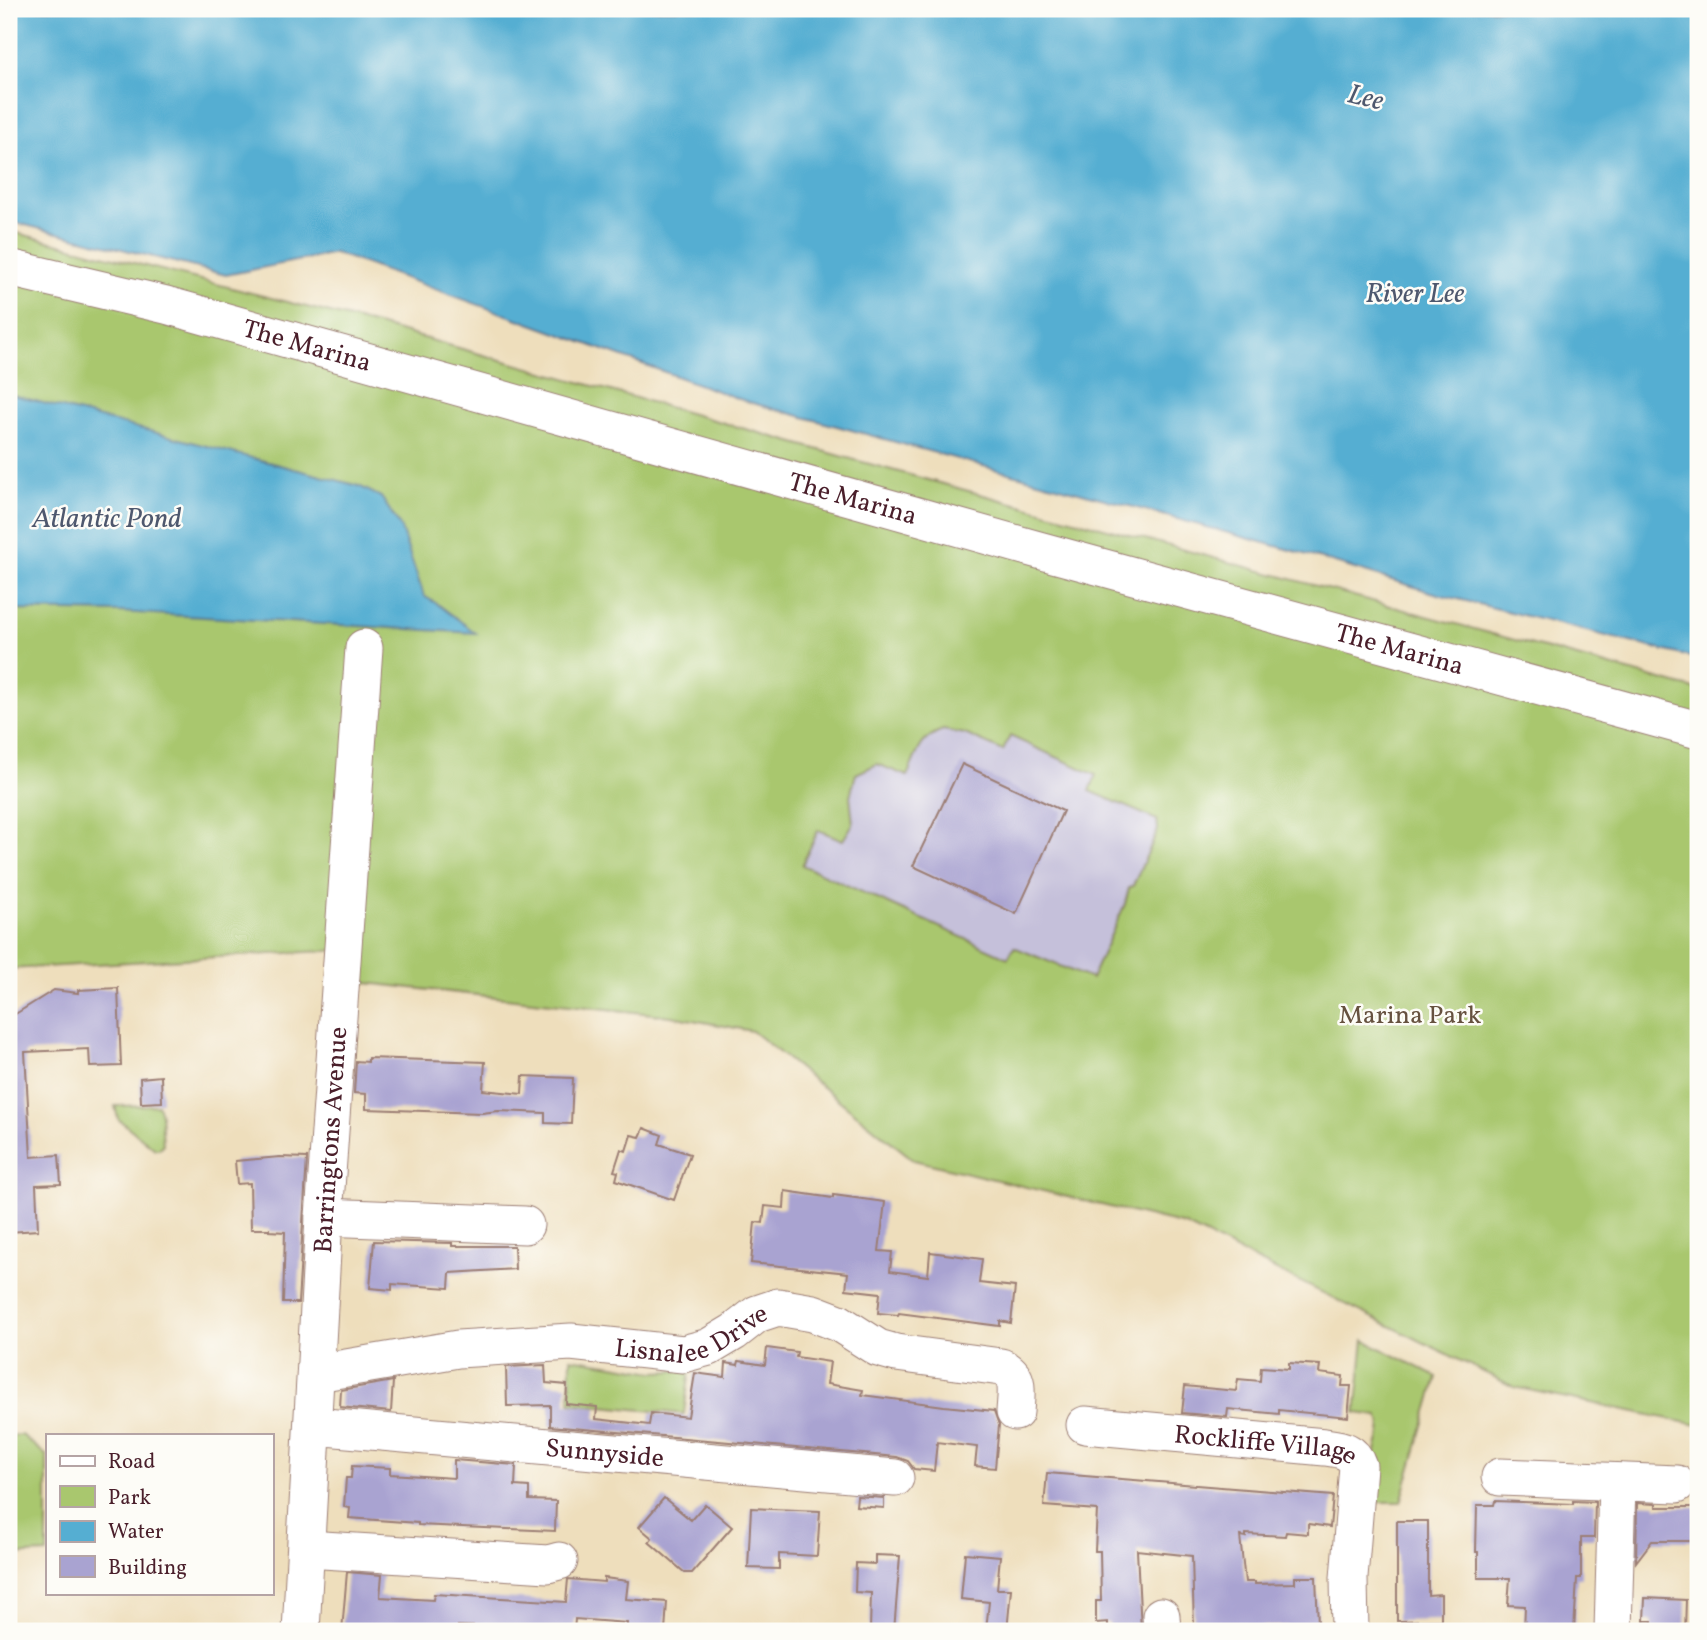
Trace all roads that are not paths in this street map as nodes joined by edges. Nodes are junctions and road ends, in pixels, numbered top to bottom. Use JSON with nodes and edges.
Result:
{"nodes":[{"id":1,"x":9,"y":268,"type":"edge"},
{"id":2,"x":364,"y":648,"type":"dead end"},
{"id":3,"x":1698,"y":730,"type":"edge"},
{"id":4,"x":324,"y":1217,"type":"junction"},
{"id":5,"x":525,"y":1225,"type":"dead end"},
{"id":6,"x":317,"y":1373,"type":"junction"},
{"id":7,"x":1015,"y":1412,"type":"dead end"},
{"id":8,"x":1086,"y":1425,"type":"dead end"},
{"id":9,"x":314,"y":1426,"type":"junction"},
{"id":10,"x":1500,"y":1477,"type":"dead end"},
{"id":11,"x":895,"y":1478,"type":"dead end"},
{"id":12,"x":1617,"y":1482,"type":"junction"},
{"id":13,"x":1676,"y":1484,"type":"dead end"},
{"id":14,"x":307,"y":1549,"type":"junction"},
{"id":15,"x":559,"y":1561,"type":"dead end"},
{"id":16,"x":301,"y":1631,"type":"edge"},
{"id":17,"x":1350,"y":1631,"type":"edge"},
{"id":18,"x":1613,"y":1631,"type":"edge"}],
"edges":[{"from":1,"to":3,"type":"street","name":"The Marina"},
{"from":2,"to":4,"type":"street","name":"Barringtons Avenue"},
{"from":4,"to":5,"type":"street"},
{"from":4,"to":6,"type":"street","name":"Barringtons Avenue"},
{"from":6,"to":7,"type":"street","name":"Lisnalee Drive"},
{"from":6,"to":9,"type":"street","name":"Barringtons Avenue"},
{"from":8,"to":17,"type":"street","name":"Rockliffe Village"},
{"from":9,"to":11,"type":"street","name":"Sunnyside"},
{"from":9,"to":14,"type":"street","name":"Barringtons Avenue"},
{"from":10,"to":12,"type":"street"},
{"from":12,"to":13,"type":"street"},
{"from":12,"to":18,"type":"street"},
{"from":14,"to":15,"type":"street"},
{"from":14,"to":16,"type":"street","name":"Barringtons Avenue"}]}
